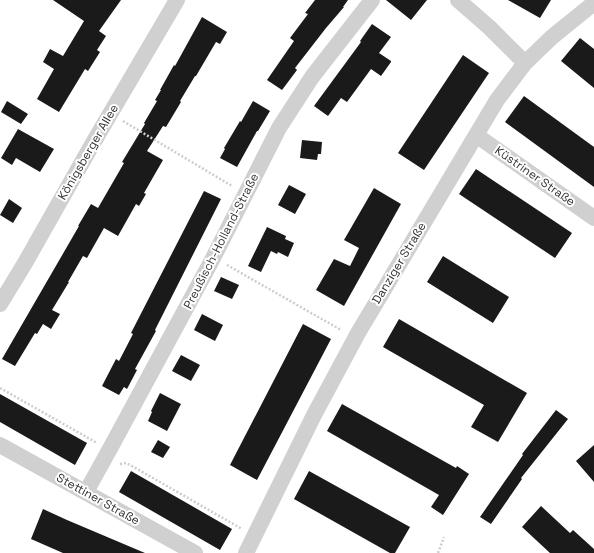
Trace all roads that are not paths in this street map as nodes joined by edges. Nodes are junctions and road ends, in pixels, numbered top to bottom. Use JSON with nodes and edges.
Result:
{"nodes":[{"id":1,"x":177,"y":0,"type":"edge"},
{"id":2,"x":372,"y":0,"type":"edge"},
{"id":3,"x":458,"y":0,"type":"edge"},
{"id":4,"x":594,"y":3,"type":"edge"},
{"id":5,"x":525,"y":63,"type":"junction"},
{"id":6,"x":476,"y":135,"type":"junction"},
{"id":7,"x":594,"y":218,"type":"edge"},
{"id":8,"x":0,"y":304,"type":"edge"},
{"id":9,"x":0,"y":445,"type":"edge"},
{"id":10,"x":86,"y":492,"type":"junction"},
{"id":11,"x":195,"y":553,"type":"edge"},
{"id":12,"x":246,"y":553,"type":"edge"}],
"edges":[{"from":1,"to":8,"type":"street","name":"Königsberger Allee"},
{"from":2,"to":10,"type":"street","name":"Preußisch-Holland-Straße"},
{"from":3,"to":5,"type":"street"},
{"from":4,"to":5,"type":"street","name":"Danziger Straße"},
{"from":5,"to":6,"type":"street","name":"Danziger Straße"},
{"from":6,"to":7,"type":"street","name":"Küstriner Straße"},
{"from":6,"to":12,"type":"street","name":"Danziger Straße"},
{"from":9,"to":10,"type":"street","name":"Stettiner Straße"},
{"from":10,"to":11,"type":"street","name":"Stettiner Straße"}]}
